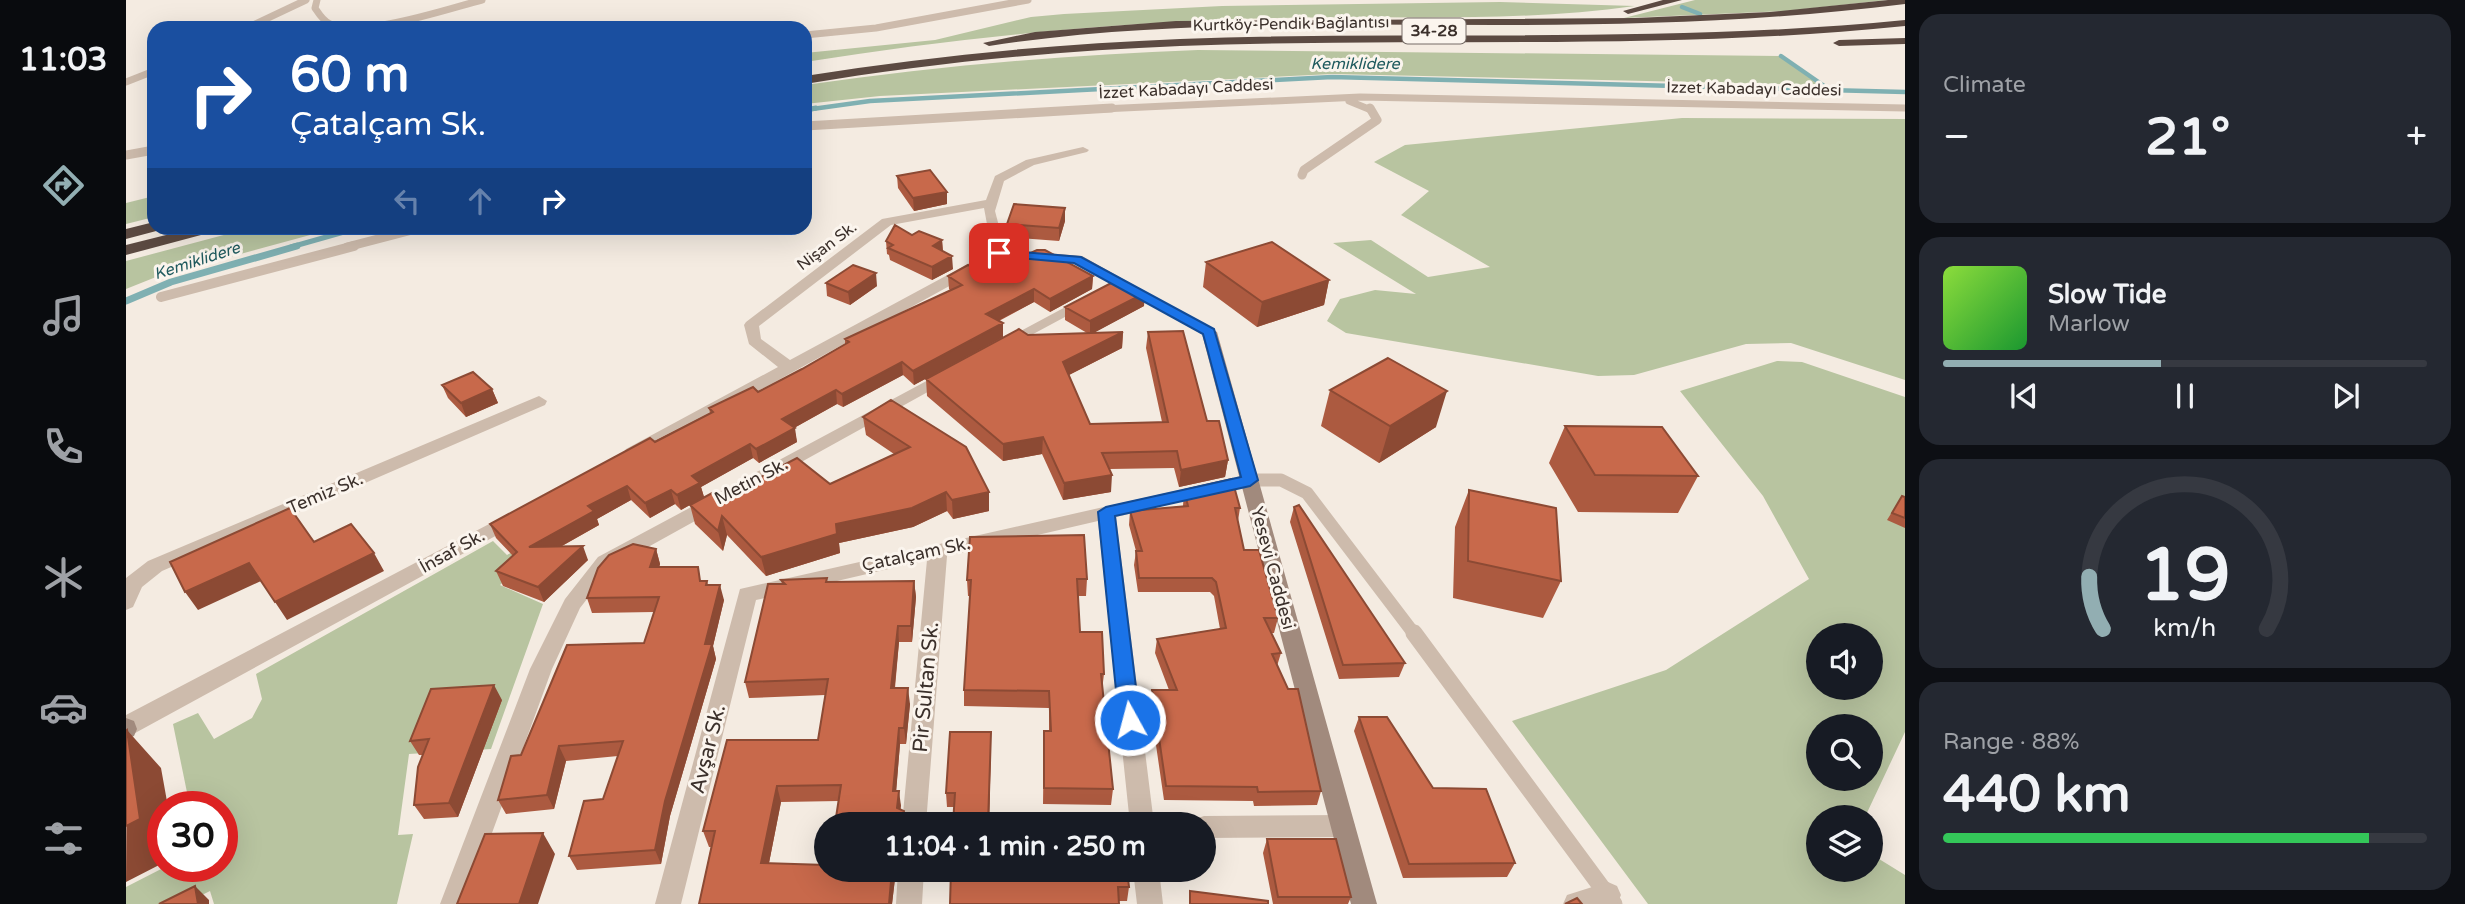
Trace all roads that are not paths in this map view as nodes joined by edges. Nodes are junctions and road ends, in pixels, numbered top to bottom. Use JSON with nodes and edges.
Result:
{"nodes":[{"id":1,"x":306,"y":0,"type":"edge"},
{"id":2,"x":317,"y":0,"type":"edge"},
{"id":3,"x":482,"y":0,"type":"edge"},
{"id":4,"x":1028,"y":0,"type":"edge"},
{"id":5,"x":1677,"y":0,"type":"edge"},
{"id":6,"x":1905,"y":1,"type":"edge"},
{"id":7,"x":1905,"y":12,"type":"edge"},
{"id":8,"x":262,"y":21,"type":"edge"},
{"id":9,"x":328,"y":21,"type":"edge"},
{"id":10,"x":394,"y":21,"type":"edge"},
{"id":11,"x":1294,"y":22,"type":"junction"},
{"id":12,"x":1905,"y":23,"type":"edge"},
{"id":13,"x":812,"y":34,"type":"edge"},
{"id":14,"x":1905,"y":34,"type":"edge"},
{"id":15,"x":1905,"y":41,"type":"edge"},
{"id":16,"x":1194,"y":42,"type":"junction"},
{"id":17,"x":1844,"y":42,"type":"junction"},
{"id":18,"x":963,"y":48,"type":"junction"},
{"id":19,"x":812,"y":69,"type":"edge"},
{"id":20,"x":147,"y":74,"type":"edge"},
{"id":21,"x":812,"y":79,"type":"edge"},
{"id":22,"x":147,"y":80,"type":"edge"},
{"id":23,"x":126,"y":84,"type":"edge"},
{"id":24,"x":1342,"y":98,"type":"junction"},
{"id":25,"x":1905,"y":108,"type":"edge"},
{"id":26,"x":812,"y":126,"type":"edge"},
{"id":27,"x":1083,"y":150,"type":"dead end"},
{"id":28,"x":147,"y":151,"type":"edge"},
{"id":29,"x":126,"y":155,"type":"edge"},
{"id":30,"x":1302,"y":175,"type":"dead end"},
{"id":31,"x":992,"y":203,"type":"junction"},
{"id":32,"x":147,"y":229,"type":"edge"},
{"id":33,"x":126,"y":234,"type":"edge"},
{"id":34,"x":183,"y":235,"type":"edge"},
{"id":35,"x":394,"y":235,"type":"edge"},
{"id":36,"x":126,"y":250,"type":"edge"},
{"id":37,"x":999,"y":253,"type":"junction"},
{"id":38,"x":1118,"y":282,"type":"junction"},
{"id":39,"x":161,"y":297,"type":"dead end"},
{"id":40,"x":986,"y":354,"type":"edge"},
{"id":41,"x":962,"y":367,"type":"edge"},
{"id":42,"x":790,"y":368,"type":"junction"},
{"id":43,"x":539,"y":401,"type":"dead end"},
{"id":44,"x":614,"y":463,"type":"edge"},
{"id":45,"x":1250,"y":480,"type":"junction"},
{"id":46,"x":531,"y":509,"type":"edge"},
{"id":47,"x":1106,"y":512,"type":"junction"},
{"id":48,"x":938,"y":550,"type":"junction"},
{"id":49,"x":129,"y":582,"type":"edge"},
{"id":50,"x":747,"y":594,"type":"joint"},
{"id":51,"x":126,"y":602,"type":"edge"},
{"id":52,"x":126,"y":727,"type":"edge"},
{"id":53,"x":916,"y":812,"type":"edge"},
{"id":54,"x":1141,"y":812,"type":"edge"},
{"id":55,"x":1216,"y":827,"type":"edge"},
{"id":56,"x":1343,"y":827,"type":"junction"},
{"id":57,"x":910,"y":882,"type":"edge"},
{"id":58,"x":1147,"y":882,"type":"edge"},
{"id":59,"x":1611,"y":899,"type":"edge"},
{"id":60,"x":453,"y":904,"type":"edge"},
{"id":61,"x":668,"y":904,"type":"edge"},
{"id":62,"x":909,"y":904,"type":"edge"},
{"id":63,"x":1150,"y":904,"type":"edge"},
{"id":64,"x":1364,"y":904,"type":"edge"},
{"id":65,"x":1576,"y":904,"type":"edge"}],
"edges":[{"from":1,"to":8,"type":"lane"},
{"from":2,"to":9,"type":"lane"},
{"from":3,"to":10,"type":"lane"},
{"from":4,"to":13,"type":"lane"},
{"from":5,"to":11,"type":"highway"},
{"from":6,"to":11,"type":"highway"},
{"from":7,"to":18,"type":"highway","name":"Kurtköy-Pendik Bağlantısı","number":"34-28"},
{"from":11,"to":18,"type":"highway"},
{"from":12,"to":16,"type":"highway","name":"Kurtköy-Pendik Bağlantısı","number":"34-28"},
{"from":14,"to":17,"type":"highway"},
{"from":15,"to":17,"type":"highway"},
{"from":16,"to":17,"type":"highway"},
{"from":16,"to":21,"type":"highway","name":"Kurtköy-Pendik Bağlantısı","number":"34-28"},
{"from":18,"to":19,"type":"highway","name":"Kurtköy-Pendik Bağlantısı","number":"34-28"},
{"from":20,"to":23,"type":"lane"},
{"from":22,"to":23,"type":"lane"},
{"from":24,"to":25,"type":"lane","name":"İzzet Kabadayı Caddesi"},
{"from":24,"to":26,"type":"lane","name":"İzzet Kabadayı Caddesi"},
{"from":24,"to":30,"type":"lane"},
{"from":27,"to":31,"type":"street"},
{"from":28,"to":29,"type":"lane"},
{"from":31,"to":37,"type":"street"},
{"from":31,"to":42,"type":"street","name":"Nişan Sk."},
{"from":32,"to":33,"type":"highway"},
{"from":34,"to":36,"type":"highway"},
{"from":35,"to":39,"type":"lane"},
{"from":37,"to":38,"type":"street","name":"Yesevi Caddesi"},
{"from":37,"to":42,"type":"street"},
{"from":38,"to":40,"type":"street"},
{"from":38,"to":45,"type":"street","name":"Yesevi Caddesi"},
{"from":41,"to":60,"type":"street","name":"Metin Sk."},
{"from":42,"to":44,"type":"street"},
{"from":43,"to":49,"type":"street","name":"Temiz Sk."},
{"from":45,"to":47,"type":"street","name":"Çatalçam Sk."},
{"from":45,"to":56,"type":"street","name":"Yesevi Caddesi"},
{"from":45,"to":59,"type":"lane"},
{"from":46,"to":52,"type":"street","name":"İnsaf Sk."},
{"from":47,"to":48,"type":"street","name":"Çatalçam Sk."},
{"from":47,"to":54,"type":"street"},
{"from":48,"to":50,"type":"street","name":"Çatalçam Sk."},
{"from":48,"to":53,"type":"street","name":"Pir Sultan Sk."},
{"from":49,"to":51,"type":"street","name":"Temiz Sk."},
{"from":50,"to":61,"type":"street","name":"Avşar Sk."},
{"from":55,"to":56,"type":"street"},
{"from":56,"to":64,"type":"street","name":"Yesevi Caddesi"},
{"from":57,"to":62,"type":"street"},
{"from":58,"to":63,"type":"street"},
{"from":59,"to":65,"type":"street"}]}
